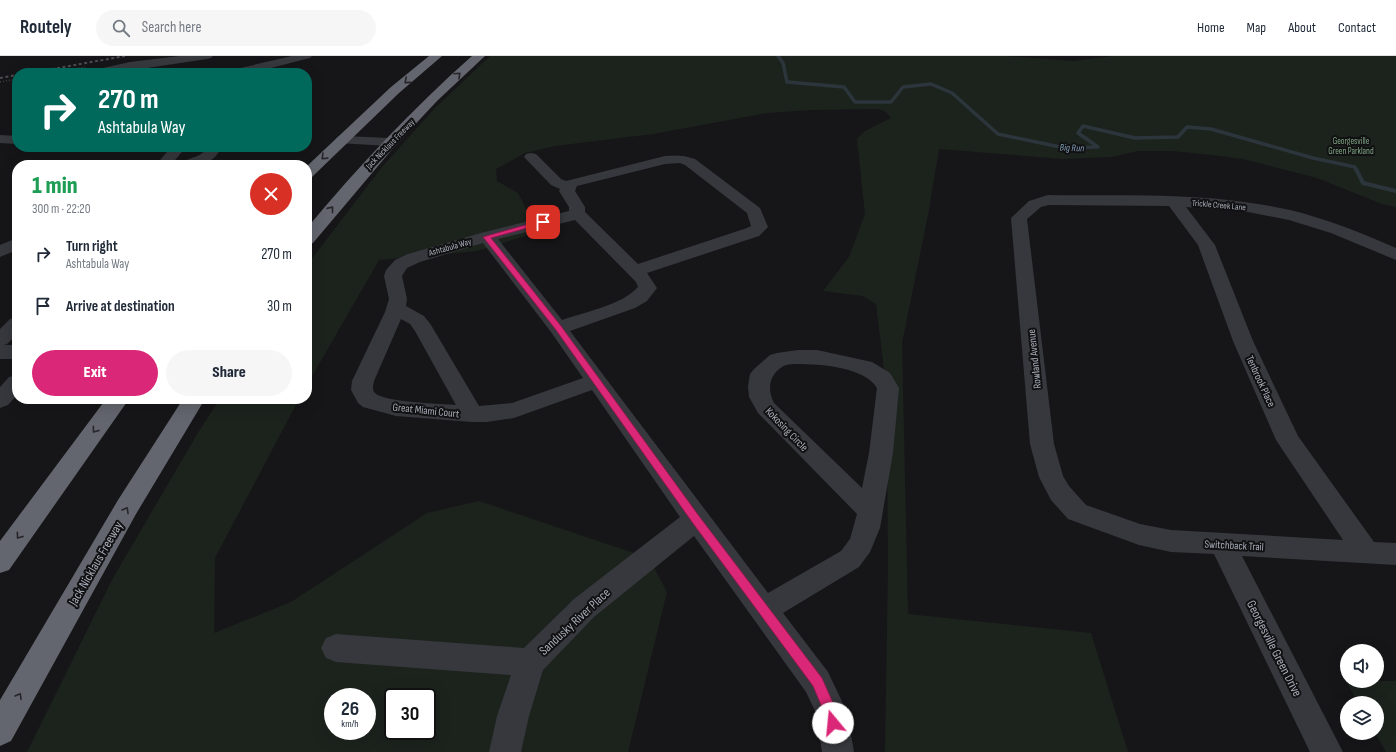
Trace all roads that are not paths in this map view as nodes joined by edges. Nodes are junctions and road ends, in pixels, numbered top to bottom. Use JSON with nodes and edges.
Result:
{"nodes":[{"id":1,"x":207,"y":56,"type":"edge"},
{"id":2,"x":306,"y":56,"type":"edge"},
{"id":3,"x":436,"y":56,"type":"edge"},
{"id":4,"x":479,"y":56,"type":"edge"},
{"id":5,"x":116,"y":68,"type":"edge"},
{"id":6,"x":257,"y":68,"type":"edge"},
{"id":7,"x":0,"y":139,"type":"edge"},
{"id":8,"x":12,"y":140,"type":"edge"},
{"id":9,"x":342,"y":140,"type":"junction"},
{"id":10,"x":390,"y":142,"type":"junction"},
{"id":11,"x":175,"y":152,"type":"edge"},
{"id":12,"x":212,"y":152,"type":"edge"},
{"id":13,"x":531,"y":157,"type":"dead end"},
{"id":14,"x":167,"y":160,"type":"edge"},
{"id":15,"x":199,"y":160,"type":"edge"},
{"id":16,"x":312,"y":169,"type":"edge"},
{"id":17,"x":568,"y":187,"type":"junction"},
{"id":18,"x":1174,"y":202,"type":"junction"},
{"id":19,"x":1034,"y":204,"type":"joint"},
{"id":20,"x":577,"y":214,"type":"junction"},
{"id":21,"x":312,"y":233,"type":"edge"},
{"id":22,"x":487,"y":237,"type":"junction"},
{"id":23,"x":12,"y":246,"type":"edge"},
{"id":24,"x":0,"y":252,"type":"edge"},
{"id":25,"x":1396,"y":255,"type":"edge"},
{"id":26,"x":394,"y":270,"type":"joint"},
{"id":27,"x":635,"y":271,"type":"junction"},
{"id":28,"x":396,"y":309,"type":"junction"},
{"id":29,"x":558,"y":328,"type":"junction"},
{"id":30,"x":12,"y":329,"type":"edge"},
{"id":31,"x":0,"y":340,"type":"edge"},
{"id":32,"x":0,"y":352,"type":"edge"},
{"id":33,"x":12,"y":352,"type":"edge"},
{"id":34,"x":595,"y":381,"type":"junction"},
{"id":35,"x":12,"y":387,"type":"edge"},
{"id":36,"x":0,"y":400,"type":"edge"},
{"id":37,"x":114,"y":404,"type":"edge"},
{"id":38,"x":191,"y":404,"type":"edge"},
{"id":39,"x":472,"y":414,"type":"junction"},
{"id":40,"x":870,"y":512,"type":"junction"},
{"id":41,"x":1077,"y":512,"type":"joint"},
{"id":42,"x":696,"y":519,"type":"junction"},
{"id":43,"x":1223,"y":545,"type":"junction"},
{"id":44,"x":1366,"y":552,"type":"junction"},
{"id":45,"x":1396,"y":554,"type":"edge"},
{"id":46,"x":0,"y":562,"type":"edge"},
{"id":47,"x":764,"y":610,"type":"junction"},
{"id":48,"x":336,"y":648,"type":"dead end"},
{"id":49,"x":530,"y":662,"type":"junction"},
{"id":50,"x":0,"y":730,"type":"edge"},
{"id":51,"x":505,"y":752,"type":"edge"},
{"id":52,"x":838,"y":752,"type":"edge"},
{"id":53,"x":1327,"y":752,"type":"edge"}],
"edges":[{"from":1,"to":5,"type":"street"},
{"from":2,"to":6,"type":"street"},
{"from":3,"to":9,"type":"highway","one_way":true},
{"from":10,"to":4,"type":"highway","name":"Jack Nicklaus Freeway","one_way":true},
{"from":7,"to":8,"type":"street"},
{"from":9,"to":10,"type":"street"},
{"from":9,"to":16,"type":"highway","one_way":true},
{"from":21,"to":10,"type":"highway","name":"Jack Nicklaus Freeway","one_way":true},
{"from":11,"to":14,"type":"street"},
{"from":12,"to":15,"type":"street"},
{"from":13,"to":17,"type":"street"},
{"from":17,"to":20,"type":"street"},
{"from":17,"to":27,"type":"street"},
{"from":18,"to":19,"type":"street","name":"Trickle Creek Lane"},
{"from":18,"to":25,"type":"street","name":"Trickle Creek Lane"},
{"from":18,"to":44,"type":"street","name":"Tenbrook Place"},
{"from":19,"to":41,"type":"street","name":"Rowland Avenue"},
{"from":20,"to":22,"type":"street","name":"Ashtabula Way"},
{"from":20,"to":27,"type":"street"},
{"from":22,"to":26,"type":"street","name":"Ashtabula Way"},
{"from":22,"to":29,"type":"street"},
{"from":23,"to":24,"type":"street"},
{"from":26,"to":28,"type":"street","name":"Great Miami Court"},
{"from":27,"to":29,"type":"street"},
{"from":28,"to":39,"type":"street"},
{"from":28,"to":39,"type":"street","name":"Great Miami Court"},
{"from":29,"to":34,"type":"street"},
{"from":30,"to":31,"type":"street"},
{"from":32,"to":33,"type":"street"},
{"from":34,"to":39,"type":"street","name":"Great Miami Court"},
{"from":34,"to":42,"type":"street"},
{"from":35,"to":36,"type":"street"},
{"from":37,"to":46,"type":"highway","one_way":true},
{"from":50,"to":38,"type":"highway","name":"Jack Nicklaus Freeway","one_way":true},
{"from":40,"to":40,"type":"street","name":"Kokosing Circle"},
{"from":40,"to":47,"type":"street","name":"Kokosing Circle"},
{"from":41,"to":43,"type":"street","name":"Switchback Trail"},
{"from":42,"to":47,"type":"street"},
{"from":42,"to":49,"type":"street","name":"Sandusky River Place"},
{"from":43,"to":44,"type":"street","name":"Switchback Trail"},
{"from":43,"to":53,"type":"street","name":"Georgesville Green Drive"},
{"from":44,"to":45,"type":"street","name":"Switchback Trail"},
{"from":47,"to":52,"type":"street"},
{"from":48,"to":49,"type":"street","name":"Sandusky River Place"},
{"from":49,"to":51,"type":"street"}]}
